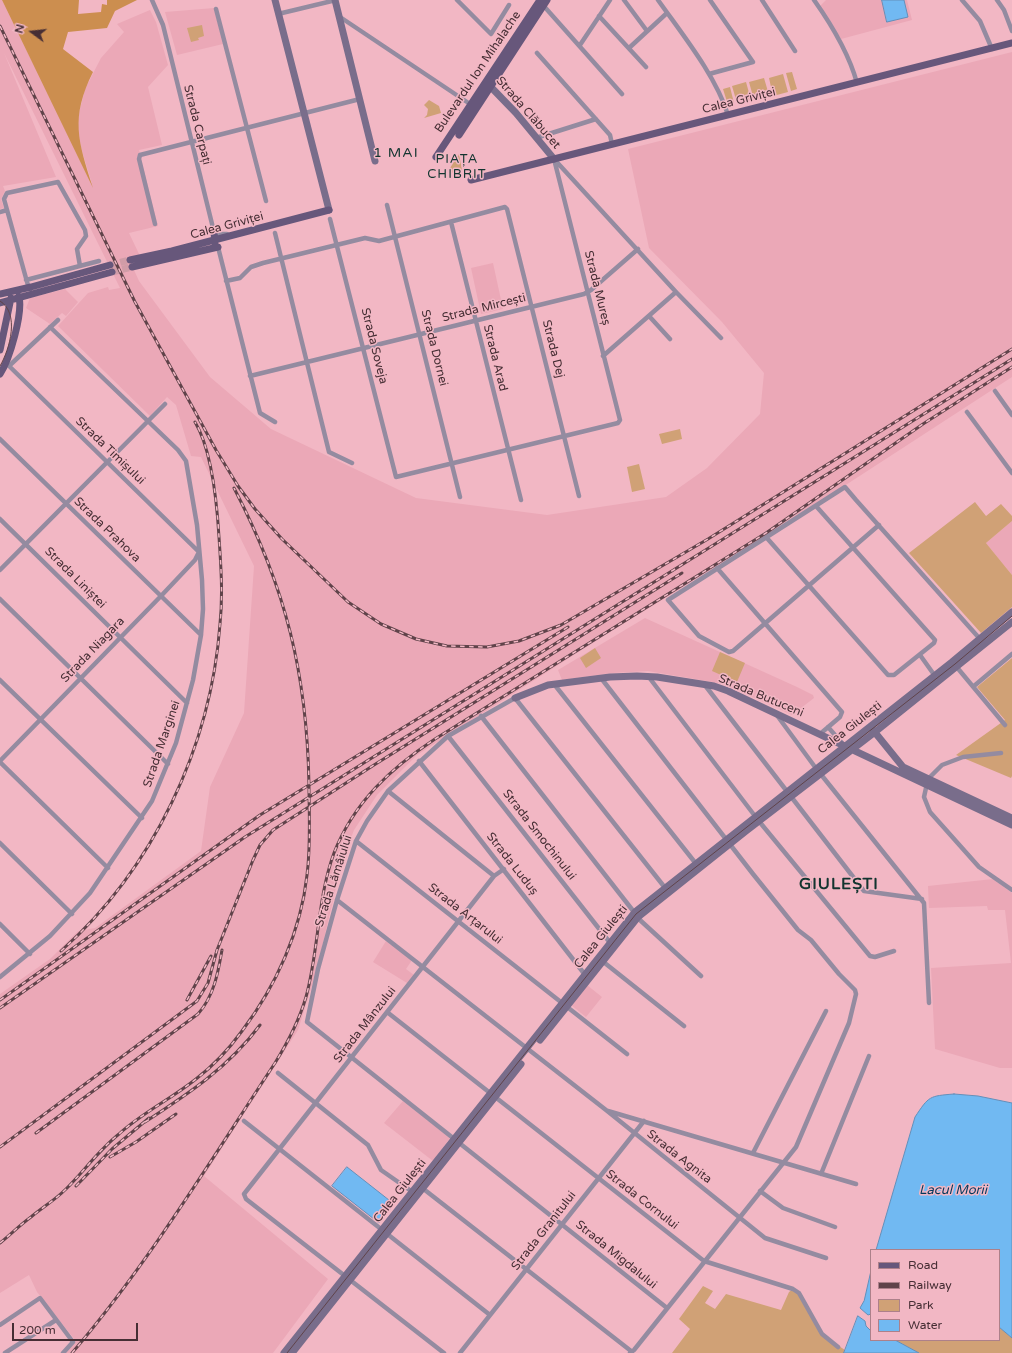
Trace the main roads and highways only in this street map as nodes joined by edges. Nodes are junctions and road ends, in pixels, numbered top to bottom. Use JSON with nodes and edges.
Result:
{"nodes":[{"id":1,"x":275,"y":0,"type":"edge"},
{"id":2,"x":335,"y":0,"type":"edge"},
{"id":3,"x":542,"y":2,"type":"edge"},
{"id":4,"x":1012,"y":44,"type":"edge"},
{"id":5,"x":485,"y":81,"type":"junction"},
{"id":6,"x":491,"y":87,"type":"junction"},
{"id":7,"x":459,"y":135,"type":"road end"},
{"id":8,"x":436,"y":157,"type":"dead end"},
{"id":9,"x":554,"y":159,"type":"junction"},
{"id":10,"x":375,"y":161,"type":"dead end"},
{"id":11,"x":471,"y":180,"type":"dead end"},
{"id":12,"x":214,"y":232,"type":"road end"},
{"id":13,"x":217,"y":246,"type":"junction"},
{"id":14,"x":111,"y":269,"type":"tunnel mouth"},
{"id":15,"x":15,"y":291,"type":"junction"},
{"id":16,"x":29,"y":291,"type":"junction"},
{"id":17,"x":0,"y":294,"type":"edge"},
{"id":18,"x":20,"y":298,"type":"junction"},
{"id":19,"x":10,"y":301,"type":"junction"},
{"id":20,"x":0,"y":303,"type":"edge"},
{"id":21,"x":0,"y":350,"type":"edge"},
{"id":22,"x":0,"y":374,"type":"edge"},
{"id":23,"x":1012,"y":612,"type":"edge"},
{"id":24,"x":1012,"y":622,"type":"edge"},
{"id":25,"x":983,"y":642,"type":"junction"},
{"id":26,"x":515,"y":698,"type":"road end"},
{"id":27,"x":873,"y":729,"type":"junction"},
{"id":28,"x":845,"y":746,"type":"junction"},
{"id":29,"x":852,"y":750,"type":"junction"},
{"id":30,"x":901,"y":770,"type":"junction"},
{"id":31,"x":818,"y":771,"type":"junction"},
{"id":32,"x":927,"y":783,"type":"junction"},
{"id":33,"x":1012,"y":818,"type":"edge"},
{"id":34,"x":1012,"y":825,"type":"edge"},
{"id":35,"x":348,"y":1278,"type":"junction"},
{"id":36,"x":284,"y":1353,"type":"edge"},
{"id":37,"x":292,"y":1353,"type":"edge"}],
"edges":[{"from":1,"to":13,"type":"main road","name":"Calea Griviței"},
{"from":2,"to":10,"type":"main road"},
{"from":3,"to":5,"type":"main road","name":"Bulevardul Ion Mihalache"},
{"from":3,"to":6,"type":"main road","name":"Bulevardul Ion Mihalache"},
{"from":4,"to":9,"type":"main road","name":"Calea Griviței"},
{"from":5,"to":6,"type":"main road","name":"Strada Clăbucet"},
{"from":5,"to":8,"type":"main road","name":"Bulevardul Ion Mihalache"},
{"from":6,"to":7,"type":"main road","name":"Bulevardul Ion Mihalache"},
{"from":6,"to":9,"type":"main road","name":"Strada Clăbucet"},
{"from":9,"to":11,"type":"main road","name":"Calea Griviței"},
{"from":12,"to":13,"type":"main road"},
{"from":13,"to":13,"type":"main road","name":"Calea Griviței"},
{"from":14,"to":16,"type":"main road"},
{"from":15,"to":16,"type":"main road"},
{"from":15,"to":17,"type":"main road"},
{"from":15,"to":18,"type":"main road"},
{"from":15,"to":19,"type":"main road"},
{"from":16,"to":18,"type":"main road"},
{"from":18,"to":19,"type":"main road"},
{"from":18,"to":22,"type":"main road"},
{"from":19,"to":20,"type":"main road"},
{"from":19,"to":21,"type":"main road"},
{"from":23,"to":25,"type":"main road","name":"Calea Giulești"},
{"from":24,"to":25,"type":"main road","name":"Calea Giulești"},
{"from":25,"to":27,"type":"main road","name":"Calea Giulești"},
{"from":26,"to":28,"type":"main road","name":"Strada Butuceni"},
{"from":27,"to":28,"type":"main road","name":"Calea Giulești"},
{"from":27,"to":29,"type":"main road","name":"Calea Giulești"},
{"from":27,"to":30,"type":"main road"},
{"from":28,"to":29,"type":"main road","name":"Strada Butuceni"},
{"from":28,"to":31,"type":"main road","name":"Calea Giulești"},
{"from":29,"to":30,"type":"main road","name":"Strada Butuceni"},
{"from":29,"to":31,"type":"main road","name":"Calea Giulești"},
{"from":30,"to":32,"type":"main road","name":"Strada Butuceni"},
{"from":31,"to":35,"type":"main road","name":"Calea Giulești"},
{"from":32,"to":33,"type":"main road"},
{"from":32,"to":34,"type":"main road"},
{"from":35,"to":36,"type":"main road","name":"Calea Giulești"},
{"from":35,"to":37,"type":"main road","name":"Calea Giulești"}]}
